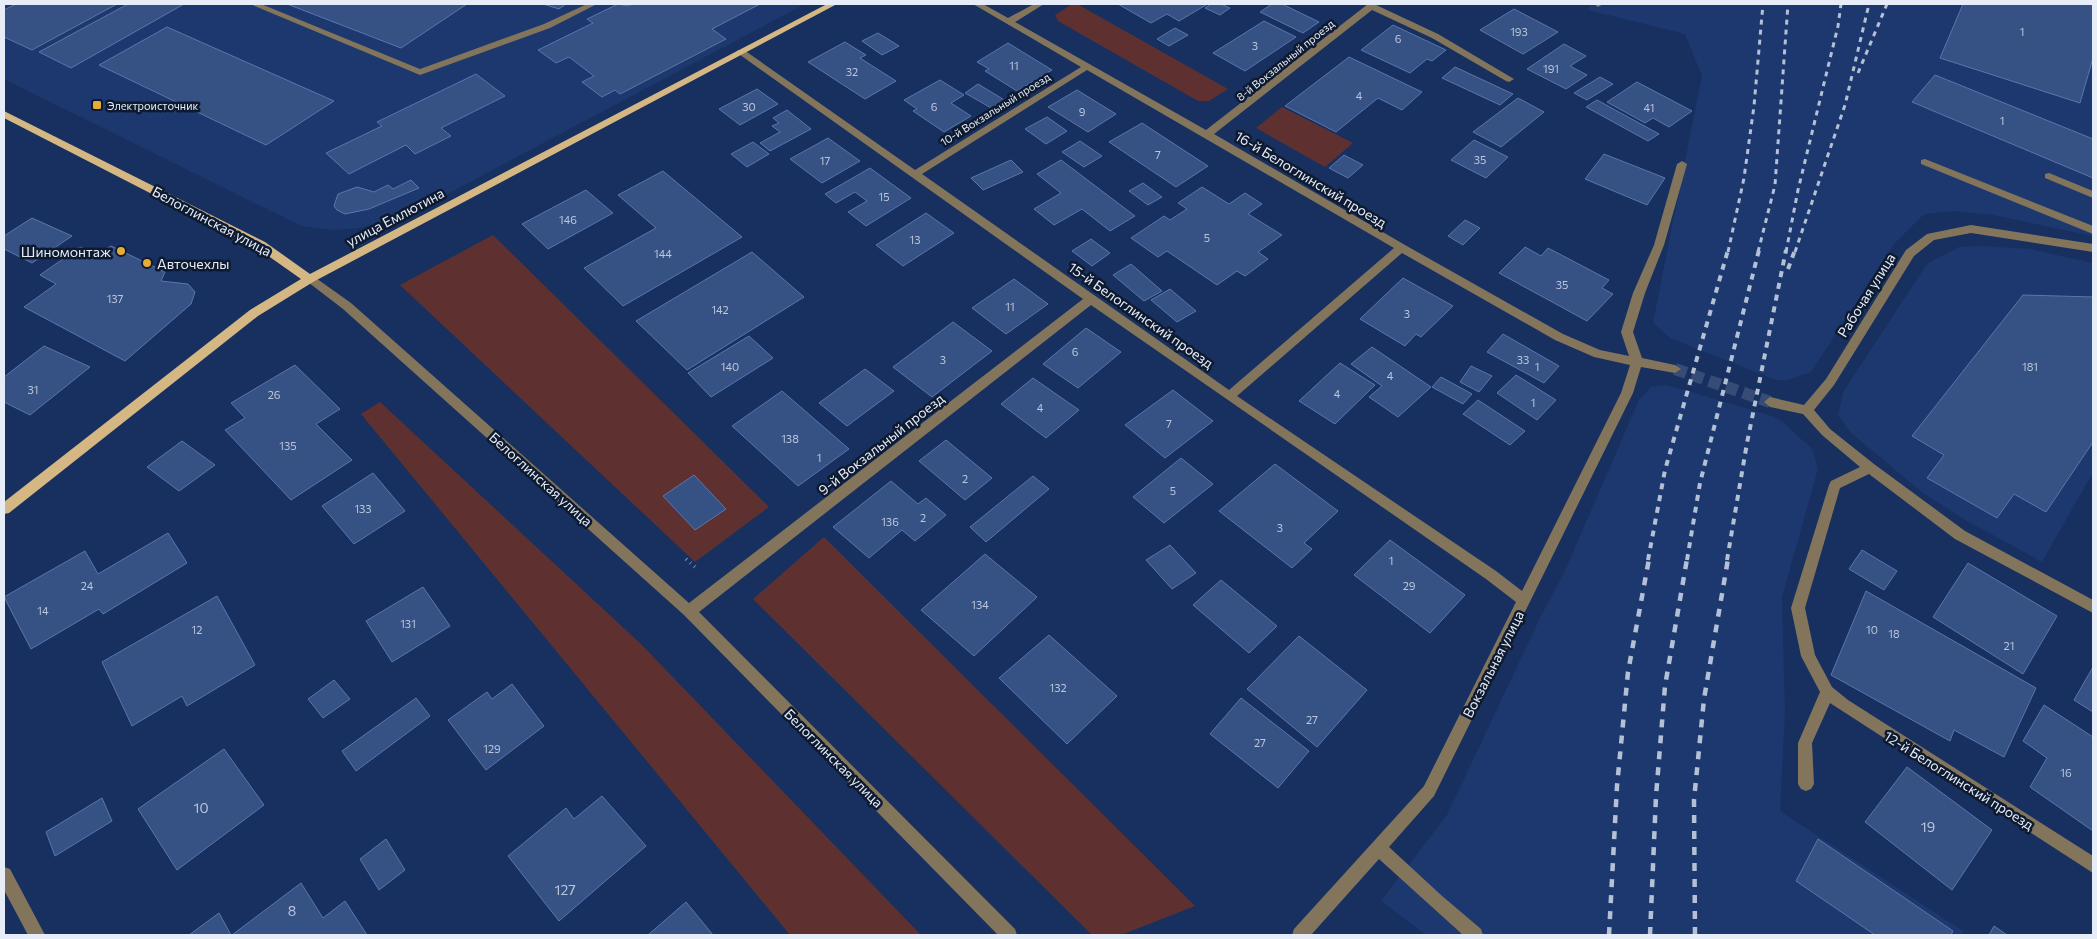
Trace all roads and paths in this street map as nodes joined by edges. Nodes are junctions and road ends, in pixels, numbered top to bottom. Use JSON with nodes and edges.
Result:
{"nodes":[{"id":1,"x":254,"y":4,"type":"edge"},
{"id":2,"x":593,"y":4,"type":"edge"},
{"id":3,"x":833,"y":4,"type":"edge"},
{"id":4,"x":977,"y":4,"type":"edge"},
{"id":5,"x":1040,"y":4,"type":"edge"},
{"id":6,"x":1009,"y":21,"type":"junction"},
{"id":7,"x":741,"y":52,"type":"junction"},
{"id":8,"x":1088,"y":66,"type":"junction"},
{"id":9,"x":1509,"y":79,"type":"dead end"},
{"id":10,"x":4,"y":114,"type":"edge"},
{"id":11,"x":1208,"y":134,"type":"junction"},
{"id":12,"x":1925,"y":162,"type":"dead end"},
{"id":13,"x":1682,"y":164,"type":"dead end"},
{"id":14,"x":915,"y":174,"type":"junction"},
{"id":15,"x":2049,"y":176,"type":"dead end"},
{"id":16,"x":2093,"y":195,"type":"edge"},
{"id":17,"x":2093,"y":230,"type":"edge"},
{"id":18,"x":1401,"y":248,"type":"junction"},
{"id":19,"x":2093,"y":248,"type":"edge"},
{"id":20,"x":309,"y":279,"type":"junction"},
{"id":21,"x":1091,"y":299,"type":"junction"},
{"id":22,"x":1637,"y":362,"type":"junction"},
{"id":23,"x":1675,"y":369,"type":"tunnel mouth"},
{"id":24,"x":1229,"y":396,"type":"junction"},
{"id":25,"x":1770,"y":402,"type":"tunnel mouth"},
{"id":26,"x":1806,"y":410,"type":"junction"},
{"id":27,"x":1870,"y":468,"type":"junction"},
{"id":28,"x":4,"y":509,"type":"edge"},
{"id":29,"x":1524,"y":601,"type":"junction"},
{"id":30,"x":2093,"y":607,"type":"edge"},
{"id":31,"x":688,"y":611,"type":"junction"},
{"id":32,"x":1827,"y":692,"type":"junction"},
{"id":33,"x":1806,"y":784,"type":"dead end"},
{"id":34,"x":1379,"y":848,"type":"junction"},
{"id":35,"x":2093,"y":865,"type":"edge"},
{"id":36,"x":4,"y":875,"type":"edge"},
{"id":37,"x":36,"y":935,"type":"edge"},
{"id":38,"x":1009,"y":935,"type":"edge"},
{"id":39,"x":1300,"y":935,"type":"edge"},
{"id":40,"x":1475,"y":935,"type":"edge"}],
"edges":[{"from":1,"to":2,"type":"street"},
{"from":3,"to":7,"type":"main road","name":"улица Емлютина"},
{"from":4,"to":6,"type":"street","name":"16-й Белоглинский проезд"},
{"from":5,"to":6,"type":"street"},
{"from":6,"to":8,"type":"street","name":"16-й Белоглинский проезд"},
{"from":7,"to":14,"type":"street","name":"15-й Белоглинский проезд"},
{"from":7,"to":20,"type":"main road","name":"улица Емлютина"},
{"from":8,"to":11,"type":"street","name":"16-й Белоглинский проезд"},
{"from":8,"to":14,"type":"street","name":"10-й Вокзальный проезд"},
{"from":9,"to":11,"type":"street","name":"8-й Вокзальный проезд"},
{"from":10,"to":20,"type":"main road","name":"Белоглинская улица"},
{"from":11,"to":18,"type":"street","name":"16-й Белоглинский проезд"},
{"from":12,"to":17,"type":"street"},
{"from":13,"to":22,"type":"street"},
{"from":14,"to":21,"type":"street","name":"15-й Белоглинский проезд"},
{"from":15,"to":16,"type":"street"},
{"from":18,"to":22,"type":"street","name":"16-й Белоглинский проезд"},
{"from":18,"to":24,"type":"street"},
{"from":19,"to":26,"type":"street","name":"Рабочая улица"},
{"from":20,"to":28,"type":"main road","name":"улица Емлютина"},
{"from":20,"to":31,"type":"street","name":"Белоглинская улица"},
{"from":21,"to":24,"type":"street","name":"15-й Белоглинский проезд"},
{"from":21,"to":31,"type":"street","name":"9-й Вокзальный проезд"},
{"from":22,"to":23,"type":"street","name":"16-й Белоглинский проезд"},
{"from":22,"to":29,"type":"street","name":"Вокзальная улица"},
{"from":24,"to":29,"type":"street","name":"15-й Белоглинский проезд"},
{"from":25,"to":26,"type":"street"},
{"from":26,"to":27,"type":"street"},
{"from":27,"to":30,"type":"street"},
{"from":27,"to":32,"type":"street"},
{"from":29,"to":34,"type":"street","name":"Вокзальная улица"},
{"from":31,"to":38,"type":"street","name":"Белоглинская улица"},
{"from":32,"to":33,"type":"street"},
{"from":32,"to":35,"type":"street","name":"12-й Белоглинский проезд"},
{"from":34,"to":39,"type":"street","name":"Вокзальная улица"},
{"from":34,"to":40,"type":"street"},
{"from":36,"to":37,"type":"street"}]}
